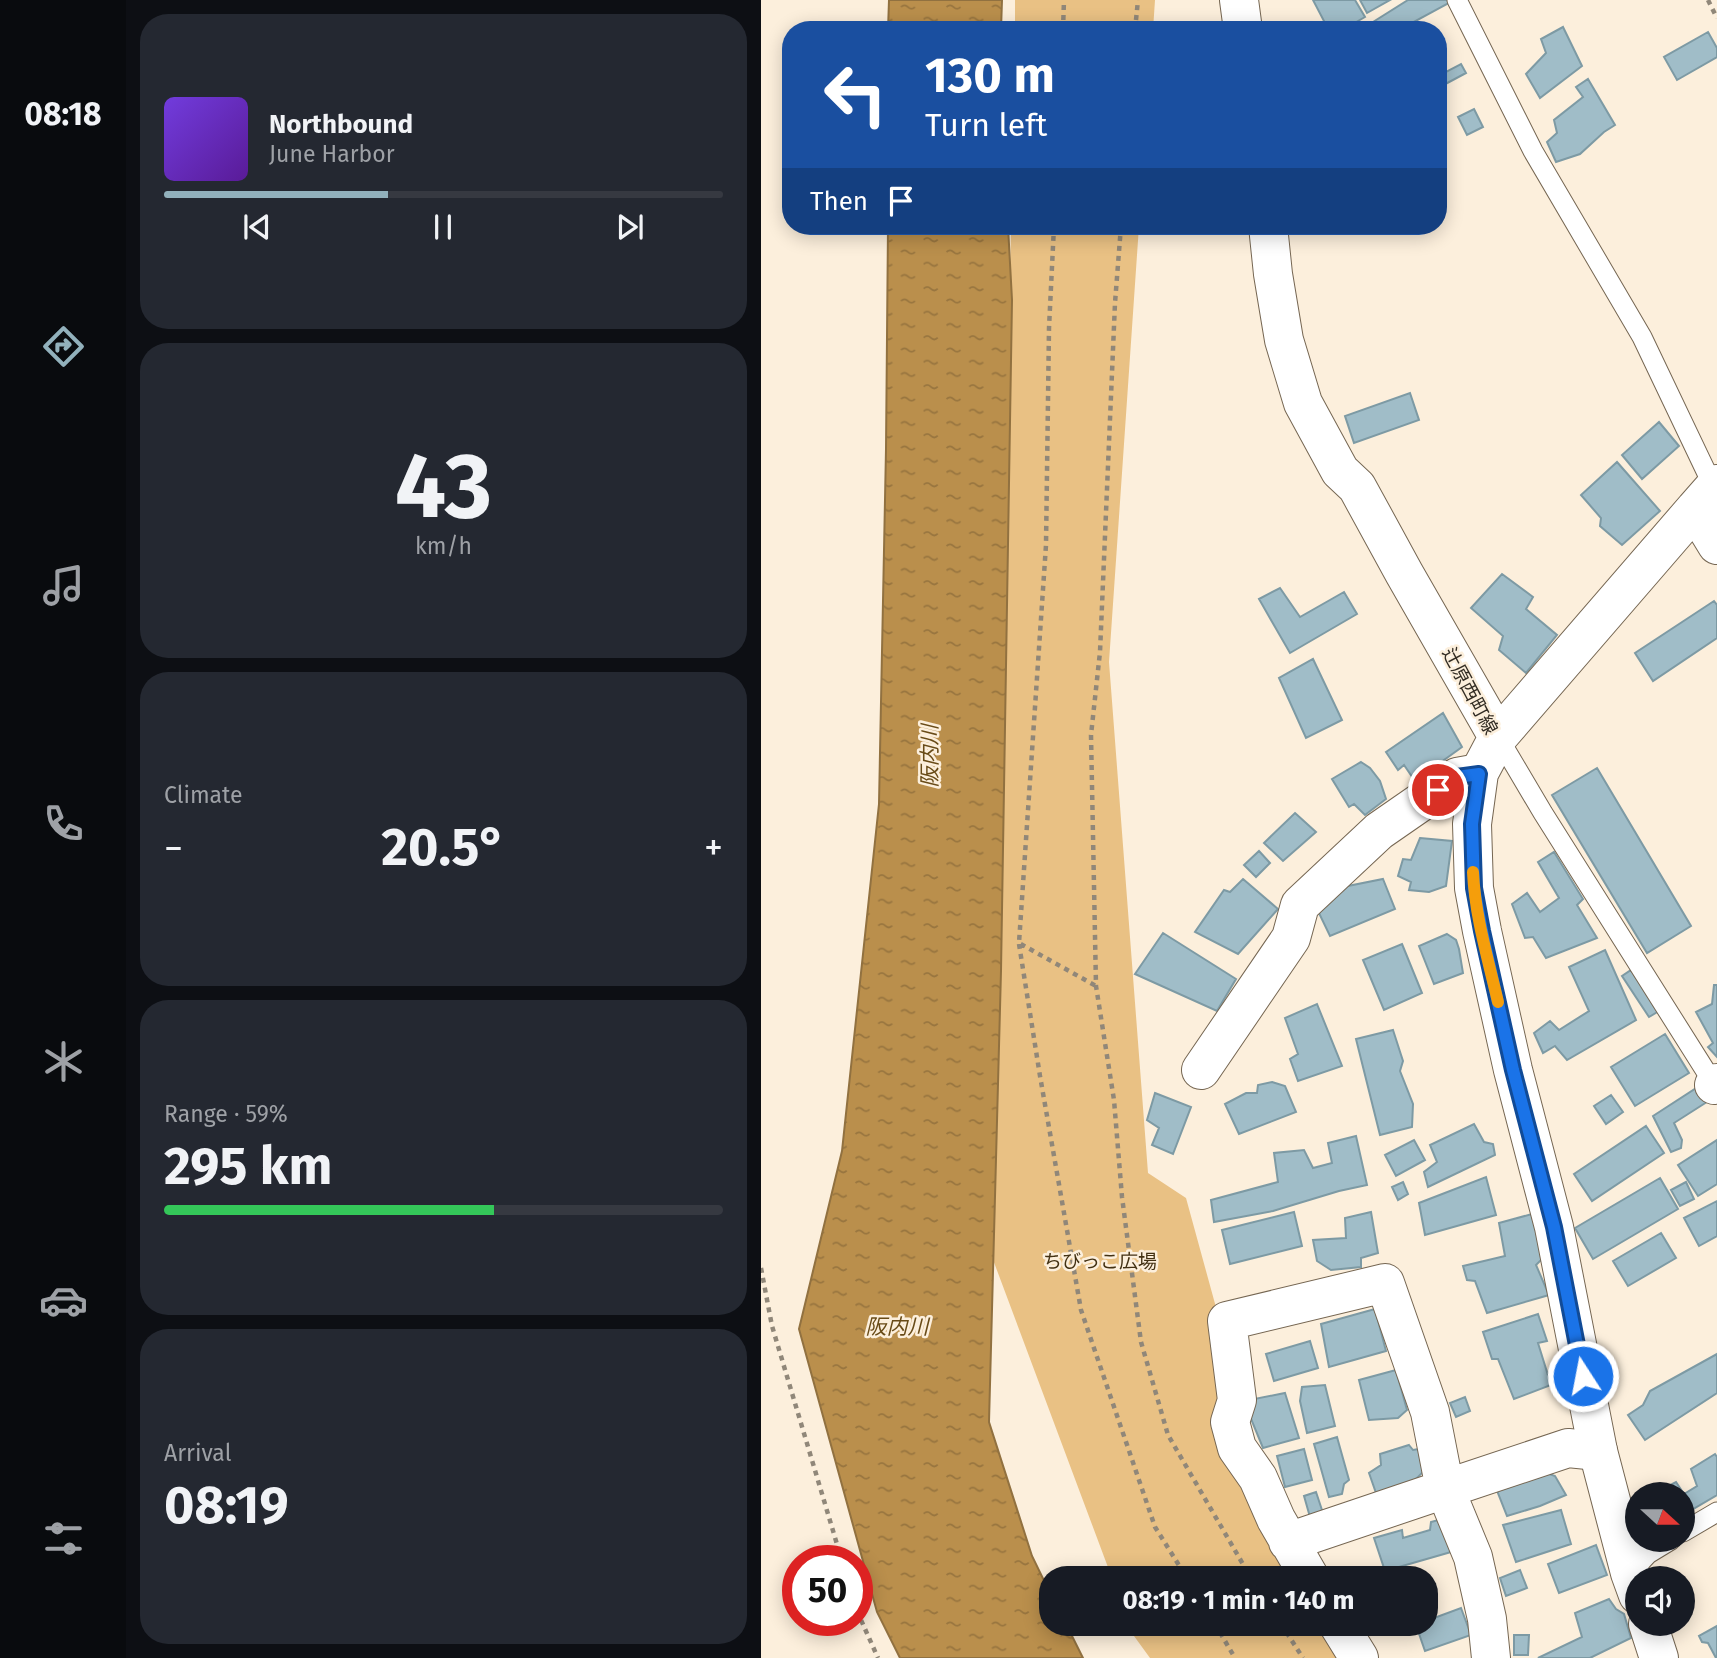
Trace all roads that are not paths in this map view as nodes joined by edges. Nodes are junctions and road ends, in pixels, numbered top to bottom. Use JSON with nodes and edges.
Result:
{"nodes":[{"id":1,"x":1239,"y":0,"type":"edge"},
{"id":2,"x":1457,"y":0,"type":"edge"},
{"id":3,"x":1242,"y":21,"type":"edge"},
{"id":4,"x":1269,"y":235,"type":"edge"},
{"id":5,"x":1710,"y":492,"type":"edge"},
{"id":6,"x":1717,"y":545,"type":"edge"},
{"id":7,"x":1498,"y":737,"type":"junction"},
{"id":8,"x":1479,"y":774,"type":"junction"},
{"id":9,"x":1200,"y":1070,"type":"dead end"},
{"id":10,"x":1716,"y":1086,"type":"edge"},
{"id":11,"x":1597,"y":1451,"type":"junction"},
{"id":12,"x":1445,"y":1489,"type":"junction"},
{"id":13,"x":1717,"y":1512,"type":"edge"},
{"id":14,"x":1695,"y":1525,"type":"edge"},
{"id":15,"x":1288,"y":1542,"type":"junction"},
{"id":16,"x":1303,"y":1566,"type":"edge"},
{"id":17,"x":1629,"y":1566,"type":"edge"},
{"id":18,"x":1345,"y":1636,"type":"edge"},
{"id":19,"x":1652,"y":1636,"type":"edge"},
{"id":20,"x":1359,"y":1658,"type":"edge"},
{"id":21,"x":1491,"y":1658,"type":"edge"},
{"id":22,"x":1659,"y":1658,"type":"edge"}],
"edges":[{"from":1,"to":3,"type":"street"},
{"from":2,"to":5,"type":"lane"},
{"from":4,"to":7,"type":"street","name":"辻原西町線"},
{"from":5,"to":6,"type":"street"},
{"from":5,"to":7,"type":"street"},
{"from":7,"to":8,"type":"street","name":"辻原西町線"},
{"from":7,"to":10,"type":"lane"},
{"from":8,"to":9,"type":"street"},
{"from":8,"to":11,"type":"street","name":"辻原西町線"},
{"from":11,"to":12,"type":"street"},
{"from":11,"to":17,"type":"street","name":"辻原西町線"},
{"from":12,"to":15,"type":"street"},
{"from":12,"to":15,"type":"street"},
{"from":12,"to":21,"type":"street"},
{"from":13,"to":14,"type":"lane"},
{"from":15,"to":16,"type":"street"},
{"from":18,"to":20,"type":"street"},
{"from":19,"to":22,"type":"street"}]}
